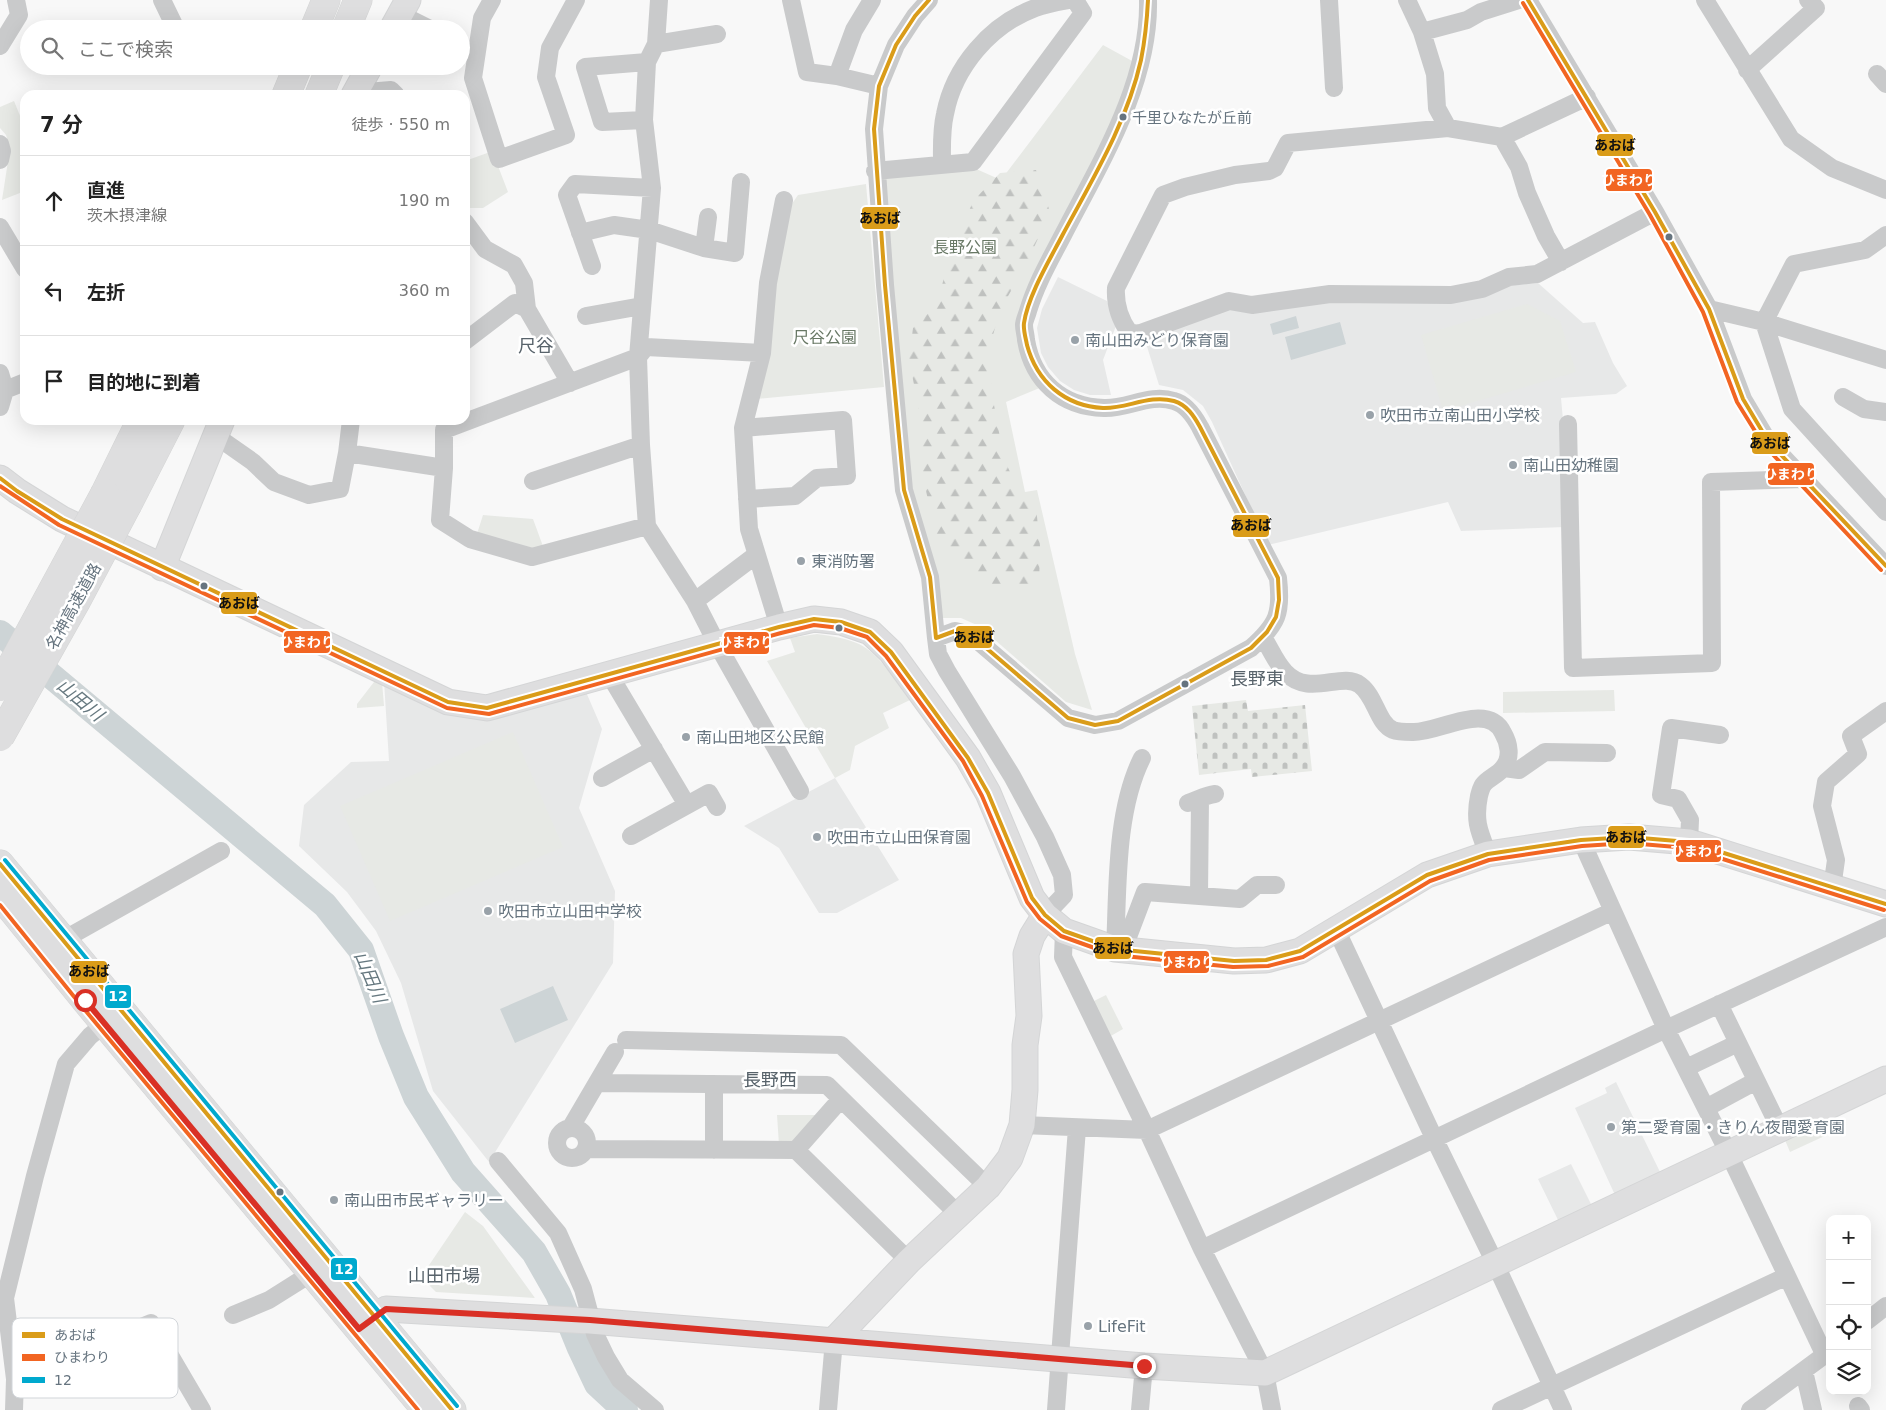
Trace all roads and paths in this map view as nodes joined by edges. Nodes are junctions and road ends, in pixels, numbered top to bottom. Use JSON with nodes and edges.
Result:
{"nodes":[{"id":1,"x":16,"y":0,"type":"edge"},
{"id":2,"x":162,"y":0,"type":"edge"},
{"id":3,"x":326,"y":0,"type":"edge"},
{"id":4,"x":358,"y":0,"type":"edge"},
{"id":5,"x":492,"y":0,"type":"edge"},
{"id":6,"x":576,"y":0,"type":"edge"},
{"id":7,"x":659,"y":0,"type":"edge"},
{"id":8,"x":791,"y":0,"type":"edge"},
{"id":9,"x":872,"y":0,"type":"edge"},
{"id":10,"x":929,"y":0,"type":"edge"},
{"id":11,"x":1069,"y":0,"type":"edge"},
{"id":12,"x":1076,"y":0,"type":"edge"},
{"id":13,"x":1148,"y":0,"type":"edge"},
{"id":14,"x":1329,"y":0,"type":"edge"},
{"id":15,"x":1407,"y":0,"type":"edge"},
{"id":16,"x":1519,"y":0,"type":"edge"},
{"id":17,"x":1528,"y":0,"type":"edge"},
{"id":18,"x":1705,"y":0,"type":"edge"},
{"id":19,"x":1808,"y":0,"type":"edge"},
{"id":20,"x":400,"y":14,"type":"edge"},
{"id":21,"x":172,"y":20,"type":"edge"},
{"id":22,"x":318,"y":20,"type":"edge"},
{"id":23,"x":350,"y":20,"type":"edge"},
{"id":24,"x":412,"y":20,"type":"edge"},
{"id":25,"x":1422,"y":32,"type":"junction"},
{"id":26,"x":717,"y":34,"type":"dead end"},
{"id":27,"x":656,"y":44,"type":"junction"},
{"id":28,"x":0,"y":46,"type":"edge"},
{"id":29,"x":470,"y":48,"type":"edge"},
{"id":30,"x":477,"y":52,"type":"junction"},
{"id":31,"x":647,"y":62,"type":"junction"},
{"id":32,"x":1747,"y":70,"type":"junction"},
{"id":33,"x":294,"y":75,"type":"edge"},
{"id":34,"x":327,"y":75,"type":"edge"},
{"id":35,"x":365,"y":75,"type":"edge"},
{"id":36,"x":836,"y":76,"type":"junction"},
{"id":37,"x":879,"y":86,"type":"junction"},
{"id":38,"x":1334,"y":88,"type":"dead end"},
{"id":39,"x":288,"y":90,"type":"edge"},
{"id":40,"x":321,"y":90,"type":"edge"},
{"id":41,"x":357,"y":90,"type":"edge"},
{"id":42,"x":1587,"y":97,"type":"junction"},
{"id":43,"x":644,"y":120,"type":"junction"},
{"id":44,"x":1448,"y":128,"type":"junction"},
{"id":45,"x":1502,"y":137,"type":"junction"},
{"id":46,"x":0,"y":144,"type":"edge"},
{"id":47,"x":0,"y":160,"type":"edge"},
{"id":48,"x":942,"y":164,"type":"junction"},
{"id":49,"x":876,"y":171,"type":"junction"},
{"id":50,"x":740,"y":182,"type":"dead end"},
{"id":51,"x":652,"y":188,"type":"junction"},
{"id":52,"x":1886,"y":190,"type":"edge"},
{"id":53,"x":784,"y":200,"type":"dead end"},
{"id":54,"x":1655,"y":212,"type":"junction"},
{"id":55,"x":708,"y":217,"type":"dead end"},
{"id":56,"x":0,"y":227,"type":"edge"},
{"id":57,"x":470,"y":228,"type":"edge"},
{"id":58,"x":649,"y":230,"type":"junction"},
{"id":59,"x":580,"y":233,"type":"junction"},
{"id":60,"x":1886,"y":235,"type":"edge"},
{"id":61,"x":704,"y":248,"type":"junction"},
{"id":62,"x":20,"y":261,"type":"edge"},
{"id":63,"x":1561,"y":262,"type":"junction"},
{"id":64,"x":592,"y":266,"type":"dead end"},
{"id":65,"x":642,"y":306,"type":"junction"},
{"id":66,"x":527,"y":309,"type":"junction"},
{"id":67,"x":1709,"y":309,"type":"junction"},
{"id":68,"x":586,"y":316,"type":"dead end"},
{"id":69,"x":1764,"y":322,"type":"junction"},
{"id":70,"x":470,"y":337,"type":"edge"},
{"id":71,"x":762,"y":353,"type":"junction"},
{"id":72,"x":638,"y":357,"type":"junction"},
{"id":73,"x":1886,"y":360,"type":"edge"},
{"id":74,"x":0,"y":373,"type":"edge"},
{"id":75,"x":570,"y":383,"type":"junction"},
{"id":76,"x":20,"y":386,"type":"edge"},
{"id":77,"x":1843,"y":397,"type":"dead end"},
{"id":78,"x":2,"y":399,"type":"edge"},
{"id":79,"x":1886,"y":412,"type":"edge"},
{"id":80,"x":470,"y":413,"type":"edge"},
{"id":81,"x":1568,"y":424,"type":"dead end"},
{"id":82,"x":139,"y":425,"type":"edge"},
{"id":83,"x":168,"y":425,"type":"edge"},
{"id":84,"x":350,"y":425,"type":"edge"},
{"id":85,"x":451,"y":425,"type":"edge"},
{"id":86,"x":219,"y":428,"type":"edge"},
{"id":87,"x":743,"y":428,"type":"junction"},
{"id":88,"x":641,"y":445,"type":"junction"},
{"id":89,"x":347,"y":453,"type":"junction"},
{"id":90,"x":444,"y":468,"type":"junction"},
{"id":91,"x":0,"y":478,"type":"edge"},
{"id":92,"x":1804,"y":479,"type":"junction"},
{"id":93,"x":533,"y":481,"type":"dead end"},
{"id":94,"x":116,"y":499,"type":"junction"},
{"id":95,"x":747,"y":499,"type":"junction"},
{"id":96,"x":1886,"y":512,"type":"edge"},
{"id":97,"x":647,"y":526,"type":"junction"},
{"id":98,"x":756,"y":555,"type":"junction"},
{"id":99,"x":1886,"y":566,"type":"edge"},
{"id":100,"x":162,"y":568,"type":"junction"},
{"id":101,"x":695,"y":601,"type":"junction"},
{"id":102,"x":779,"y":626,"type":"junction"},
{"id":103,"x":1263,"y":637,"type":"junction"},
{"id":104,"x":936,"y":638,"type":"junction"},
{"id":105,"x":717,"y":644,"type":"junction"},
{"id":106,"x":609,"y":674,"type":"junction"},
{"id":107,"x":0,"y":687,"type":"edge"},
{"id":108,"x":1886,"y":711,"type":"edge"},
{"id":109,"x":1720,"y":735,"type":"dead end"},
{"id":110,"x":0,"y":738,"type":"edge"},
{"id":111,"x":654,"y":749,"type":"junction"},
{"id":112,"x":1608,"y":752,"type":"dead end"},
{"id":113,"x":1142,"y":758,"type":"dead end"},
{"id":114,"x":1504,"y":768,"type":"junction"},
{"id":115,"x":602,"y":778,"type":"dead end"},
{"id":116,"x":800,"y":791,"type":"dead end"},
{"id":117,"x":1201,"y":799,"type":"dead end"},
{"id":118,"x":687,"y":805,"type":"junction"},
{"id":119,"x":717,"y":807,"type":"dead end"},
{"id":120,"x":631,"y":836,"type":"dead end"},
{"id":121,"x":1581,"y":840,"type":"junction"},
{"id":122,"x":1689,"y":842,"type":"junction"},
{"id":123,"x":221,"y":851,"type":"dead end"},
{"id":124,"x":1488,"y":854,"type":"junction"},
{"id":125,"x":0,"y":864,"type":"edge"},
{"id":126,"x":1276,"y":885,"type":"dead end"},
{"id":127,"x":1832,"y":888,"type":"junction"},
{"id":128,"x":0,"y":895,"type":"edge"},
{"id":129,"x":1199,"y":895,"type":"junction"},
{"id":130,"x":1886,"y":904,"type":"edge"},
{"id":131,"x":1613,"y":911,"type":"junction"},
{"id":132,"x":1045,"y":915,"type":"junction"},
{"id":133,"x":1886,"y":927,"type":"edge"},
{"id":134,"x":1336,"y":929,"type":"junction"},
{"id":135,"x":1064,"y":930,"type":"junction"},
{"id":136,"x":63,"y":940,"type":"junction"},
{"id":137,"x":1119,"y":950,"type":"junction"},
{"id":138,"x":1719,"y":1004,"type":"junction"},
{"id":139,"x":113,"y":1017,"type":"junction"},
{"id":140,"x":1380,"y":1022,"type":"junction"},
{"id":141,"x":1666,"y":1029,"type":"junction"},
{"id":142,"x":1738,"y":1043,"type":"junction"},
{"id":143,"x":1686,"y":1068,"type":"junction"},
{"id":144,"x":1886,"y":1079,"type":"edge"},
{"id":145,"x":1756,"y":1081,"type":"junction"},
{"id":146,"x":598,"y":1083,"type":"junction"},
{"id":147,"x":714,"y":1084,"type":"junction"},
{"id":148,"x":841,"y":1099,"type":"junction"},
{"id":149,"x":1706,"y":1108,"type":"junction"},
{"id":150,"x":1022,"y":1125,"type":"junction"},
{"id":151,"x":571,"y":1128,"type":"junction"},
{"id":152,"x":1077,"y":1128,"type":"junction"},
{"id":153,"x":1780,"y":1129,"type":"junction"},
{"id":154,"x":1148,"y":1130,"type":"junction"},
{"id":155,"x":1434,"y":1138,"type":"junction"},
{"id":156,"x":586,"y":1149,"type":"junction"},
{"id":157,"x":714,"y":1150,"type":"junction"},
{"id":158,"x":796,"y":1150,"type":"junction"},
{"id":159,"x":1729,"y":1154,"type":"junction"},
{"id":160,"x":498,"y":1161,"type":"dead end"},
{"id":161,"x":988,"y":1187,"type":"junction"},
{"id":162,"x":959,"y":1215,"type":"junction"},
{"id":163,"x":1202,"y":1249,"type":"junction"},
{"id":164,"x":909,"y":1262,"type":"junction"},
{"id":165,"x":1495,"y":1263,"type":"junction"},
{"id":166,"x":312,"y":1273,"type":"junction"},
{"id":167,"x":1787,"y":1276,"type":"junction"},
{"id":168,"x":3,"y":1298,"type":"edge"},
{"id":169,"x":1886,"y":1306,"type":"edge"},
{"id":170,"x":233,"y":1315,"type":"dead end"},
{"id":171,"x":1871,"y":1319,"type":"edge"},
{"id":172,"x":590,"y":1320,"type":"junction"},
{"id":173,"x":367,"y":1323,"type":"junction"},
{"id":174,"x":834,"y":1340,"type":"junction"},
{"id":175,"x":1826,"y":1352,"type":"edge"},
{"id":176,"x":1826,"y":1355,"type":"edge"},
{"id":177,"x":12,"y":1359,"type":"edge"},
{"id":178,"x":1060,"y":1359,"type":"junction"},
{"id":179,"x":1144,"y":1366,"type":"junction"},
{"id":180,"x":178,"y":1370,"type":"edge"},
{"id":181,"x":1804,"y":1371,"type":"junction"},
{"id":182,"x":1264,"y":1373,"type":"junction"},
{"id":183,"x":1552,"y":1386,"type":"junction"},
{"id":184,"x":202,"y":1410,"type":"edge"},
{"id":185,"x":426,"y":1410,"type":"edge"},
{"id":186,"x":452,"y":1410,"type":"edge"},
{"id":187,"x":655,"y":1410,"type":"edge"},
{"id":188,"x":828,"y":1410,"type":"edge"},
{"id":189,"x":1056,"y":1410,"type":"edge"},
{"id":190,"x":1140,"y":1410,"type":"edge"},
{"id":191,"x":1272,"y":1410,"type":"edge"},
{"id":192,"x":1501,"y":1410,"type":"edge"},
{"id":193,"x":1563,"y":1410,"type":"edge"},
{"id":194,"x":1750,"y":1410,"type":"edge"},
{"id":195,"x":1812,"y":1410,"type":"edge"}],
"edges":[{"from":1,"to":28,"type":"street"},
{"from":2,"to":21,"type":"street"},
{"from":3,"to":22,"type":"main road"},
{"from":4,"to":23,"type":"main road"},
{"from":5,"to":30,"type":"street"},
{"from":6,"to":30,"type":"street"},
{"from":7,"to":27,"type":"street"},
{"from":8,"to":36,"type":"street"},
{"from":9,"to":36,"type":"street"},
{"from":10,"to":37,"type":"street"},
{"from":11,"to":48,"type":"street"},
{"from":12,"to":48,"type":"street"},
{"from":13,"to":103,"type":"street"},
{"from":14,"to":38,"type":"street"},
{"from":15,"to":25,"type":"street"},
{"from":16,"to":25,"type":"street"},
{"from":17,"to":42,"type":"street"},
{"from":18,"to":32,"type":"street"},
{"from":19,"to":32,"type":"street"},
{"from":20,"to":24,"type":"street"},
{"from":25,"to":44,"type":"street"},
{"from":26,"to":27,"type":"street"},
{"from":27,"to":31,"type":"street"},
{"from":29,"to":30,"type":"street"},
{"from":31,"to":43,"type":"street"},
{"from":31,"to":43,"type":"street"},
{"from":32,"to":52,"type":"street"},
{"from":33,"to":39,"type":"main road"},
{"from":34,"to":40,"type":"main road"},
{"from":35,"to":41,"type":"street"},
{"from":36,"to":37,"type":"street"},
{"from":37,"to":49,"type":"street"},
{"from":42,"to":45,"type":"street"},
{"from":42,"to":54,"type":"street"},
{"from":43,"to":51,"type":"street"},
{"from":44,"to":45,"type":"street"},
{"from":44,"to":63,"type":"street"},
{"from":45,"to":63,"type":"street"},
{"from":46,"to":47,"type":"street"},
{"from":48,"to":49,"type":"street"},
{"from":49,"to":104,"type":"street"},
{"from":50,"to":61,"type":"street"},
{"from":51,"to":58,"type":"street"},
{"from":51,"to":59,"type":"street"},
{"from":53,"to":71,"type":"street"},
{"from":54,"to":63,"type":"street"},
{"from":54,"to":67,"type":"street"},
{"from":55,"to":61,"type":"street"},
{"from":56,"to":62,"type":"street"},
{"from":57,"to":66,"type":"street"},
{"from":58,"to":59,"type":"street"},
{"from":58,"to":61,"type":"street"},
{"from":58,"to":65,"type":"street"},
{"from":59,"to":64,"type":"street"},
{"from":60,"to":69,"type":"street"},
{"from":65,"to":68,"type":"street"},
{"from":65,"to":72,"type":"street"},
{"from":66,"to":70,"type":"street"},
{"from":66,"to":75,"type":"street"},
{"from":67,"to":69,"type":"street"},
{"from":67,"to":92,"type":"street"},
{"from":69,"to":73,"type":"street"},
{"from":69,"to":96,"type":"street"},
{"from":71,"to":72,"type":"street"},
{"from":71,"to":87,"type":"street"},
{"from":72,"to":75,"type":"street"},
{"from":72,"to":88,"type":"street"},
{"from":74,"to":78,"type":"street"},
{"from":75,"to":80,"type":"street"},
{"from":76,"to":78,"type":"street"},
{"from":77,"to":79,"type":"street"},
{"from":81,"to":92,"type":"street"},
{"from":82,"to":94,"type":"main road","name":"名神高速道路"},
{"from":83,"to":94,"type":"main road","name":"名神高速道路"},
{"from":84,"to":89,"type":"street"},
{"from":85,"to":90,"type":"street"},
{"from":86,"to":89,"type":"street"},
{"from":86,"to":100,"type":"street"},
{"from":87,"to":95,"type":"street"},
{"from":87,"to":95,"type":"street"},
{"from":88,"to":93,"type":"street"},
{"from":88,"to":97,"type":"street"},
{"from":89,"to":90,"type":"street"},
{"from":90,"to":97,"type":"street"},
{"from":91,"to":100,"type":"street"},
{"from":92,"to":99,"type":"street"},
{"from":94,"to":107,"type":"main road","name":"名神高速道路","bridge":true},
{"from":94,"to":110,"type":"main road","name":"名神高速道路","bridge":true},
{"from":95,"to":98,"type":"street"},
{"from":97,"to":101,"type":"street"},
{"from":98,"to":101,"type":"street"},
{"from":98,"to":102,"type":"street"},
{"from":100,"to":106,"type":"street"},
{"from":101,"to":105,"type":"street"},
{"from":102,"to":105,"type":"street"},
{"from":102,"to":132,"type":"street"},
{"from":103,"to":104,"type":"street"},
{"from":103,"to":114,"type":"street"},
{"from":104,"to":132,"type":"street"},
{"from":105,"to":106,"type":"street"},
{"from":105,"to":116,"type":"street"},
{"from":106,"to":111,"type":"street"},
{"from":108,"to":127,"type":"street"},
{"from":109,"to":122,"type":"street"},
{"from":111,"to":115,"type":"street"},
{"from":111,"to":118,"type":"street"},
{"from":112,"to":114,"type":"street"},
{"from":113,"to":137,"type":"street"},
{"from":114,"to":124,"type":"street"},
{"from":117,"to":129,"type":"street"},
{"from":118,"to":119,"type":"street"},
{"from":118,"to":120,"type":"street"},
{"from":121,"to":122,"type":"street"},
{"from":121,"to":124,"type":"street"},
{"from":121,"to":131,"type":"street"},
{"from":122,"to":127,"type":"street"},
{"from":123,"to":136,"type":"street"},
{"from":124,"to":134,"type":"street"},
{"from":125,"to":136,"type":"main road"},
{"from":126,"to":129,"type":"street"},
{"from":127,"to":130,"type":"street"},
{"from":128,"to":139,"type":"main road"},
{"from":129,"to":137,"type":"street"},
{"from":131,"to":140,"type":"street"},
{"from":131,"to":141,"type":"street"},
{"from":132,"to":135,"type":"street"},
{"from":132,"to":150,"type":"street"},
{"from":133,"to":138,"type":"street"},
{"from":134,"to":137,"type":"street"},
{"from":134,"to":140,"type":"street"},
{"from":135,"to":137,"type":"street"},
{"from":135,"to":154,"type":"street"},
{"from":136,"to":139,"type":"main road"},
{"from":138,"to":141,"type":"street"},
{"from":138,"to":142,"type":"street"},
{"from":139,"to":166,"type":"main road"},
{"from":139,"to":168,"type":"street"},
{"from":139,"to":173,"type":"main road"},
{"from":140,"to":154,"type":"street"},
{"from":140,"to":155,"type":"street"},
{"from":141,"to":143,"type":"street"},
{"from":141,"to":155,"type":"street"},
{"from":142,"to":143,"type":"street"},
{"from":142,"to":145,"type":"street"},
{"from":143,"to":149,"type":"street"},
{"from":144,"to":153,"type":"street"},
{"from":145,"to":149,"type":"street"},
{"from":145,"to":153,"type":"street"},
{"from":146,"to":147,"type":"street"},
{"from":146,"to":151,"type":"street"},
{"from":146,"to":161,"type":"street"},
{"from":147,"to":148,"type":"street"},
{"from":147,"to":157,"type":"street"},
{"from":148,"to":158,"type":"street"},
{"from":148,"to":162,"type":"street"},
{"from":149,"to":159,"type":"street"},
{"from":150,"to":152,"type":"street"},
{"from":150,"to":161,"type":"street"},
{"from":151,"to":156,"type":"street"},
{"from":151,"to":156,"type":"street"},
{"from":152,"to":154,"type":"street"},
{"from":152,"to":178,"type":"street"},
{"from":153,"to":159,"type":"street"},
{"from":154,"to":163,"type":"street"},
{"from":155,"to":163,"type":"street"},
{"from":155,"to":165,"type":"street"},
{"from":156,"to":157,"type":"street"},
{"from":157,"to":158,"type":"street"},
{"from":158,"to":164,"type":"street"},
{"from":159,"to":165,"type":"street"},
{"from":159,"to":167,"type":"street"},
{"from":160,"to":172,"type":"street"},
{"from":161,"to":162,"type":"street"},
{"from":162,"to":164,"type":"street"},
{"from":163,"to":182,"type":"street"},
{"from":164,"to":174,"type":"street"},
{"from":165,"to":182,"type":"street"},
{"from":165,"to":183,"type":"street"},
{"from":166,"to":170,"type":"street"},
{"from":166,"to":173,"type":"main road"},
{"from":167,"to":175,"type":"street"},
{"from":167,"to":183,"type":"street"},
{"from":168,"to":177,"type":"street"},
{"from":169,"to":171,"type":"street"},
{"from":172,"to":173,"type":"street"},
{"from":172,"to":174,"type":"street"},
{"from":172,"to":187,"type":"street"},
{"from":173,"to":185,"type":"main road"},
{"from":173,"to":186,"type":"main road"},
{"from":174,"to":178,"type":"street"},
{"from":174,"to":188,"type":"street"},
{"from":176,"to":181,"type":"street"},
{"from":178,"to":179,"type":"street"},
{"from":178,"to":189,"type":"street"},
{"from":179,"to":182,"type":"street"},
{"from":179,"to":190,"type":"street"},
{"from":180,"to":184,"type":"street"},
{"from":181,"to":194,"type":"street"},
{"from":181,"to":195,"type":"street"},
{"from":182,"to":191,"type":"street"},
{"from":183,"to":192,"type":"street"},
{"from":183,"to":193,"type":"street"}]}
